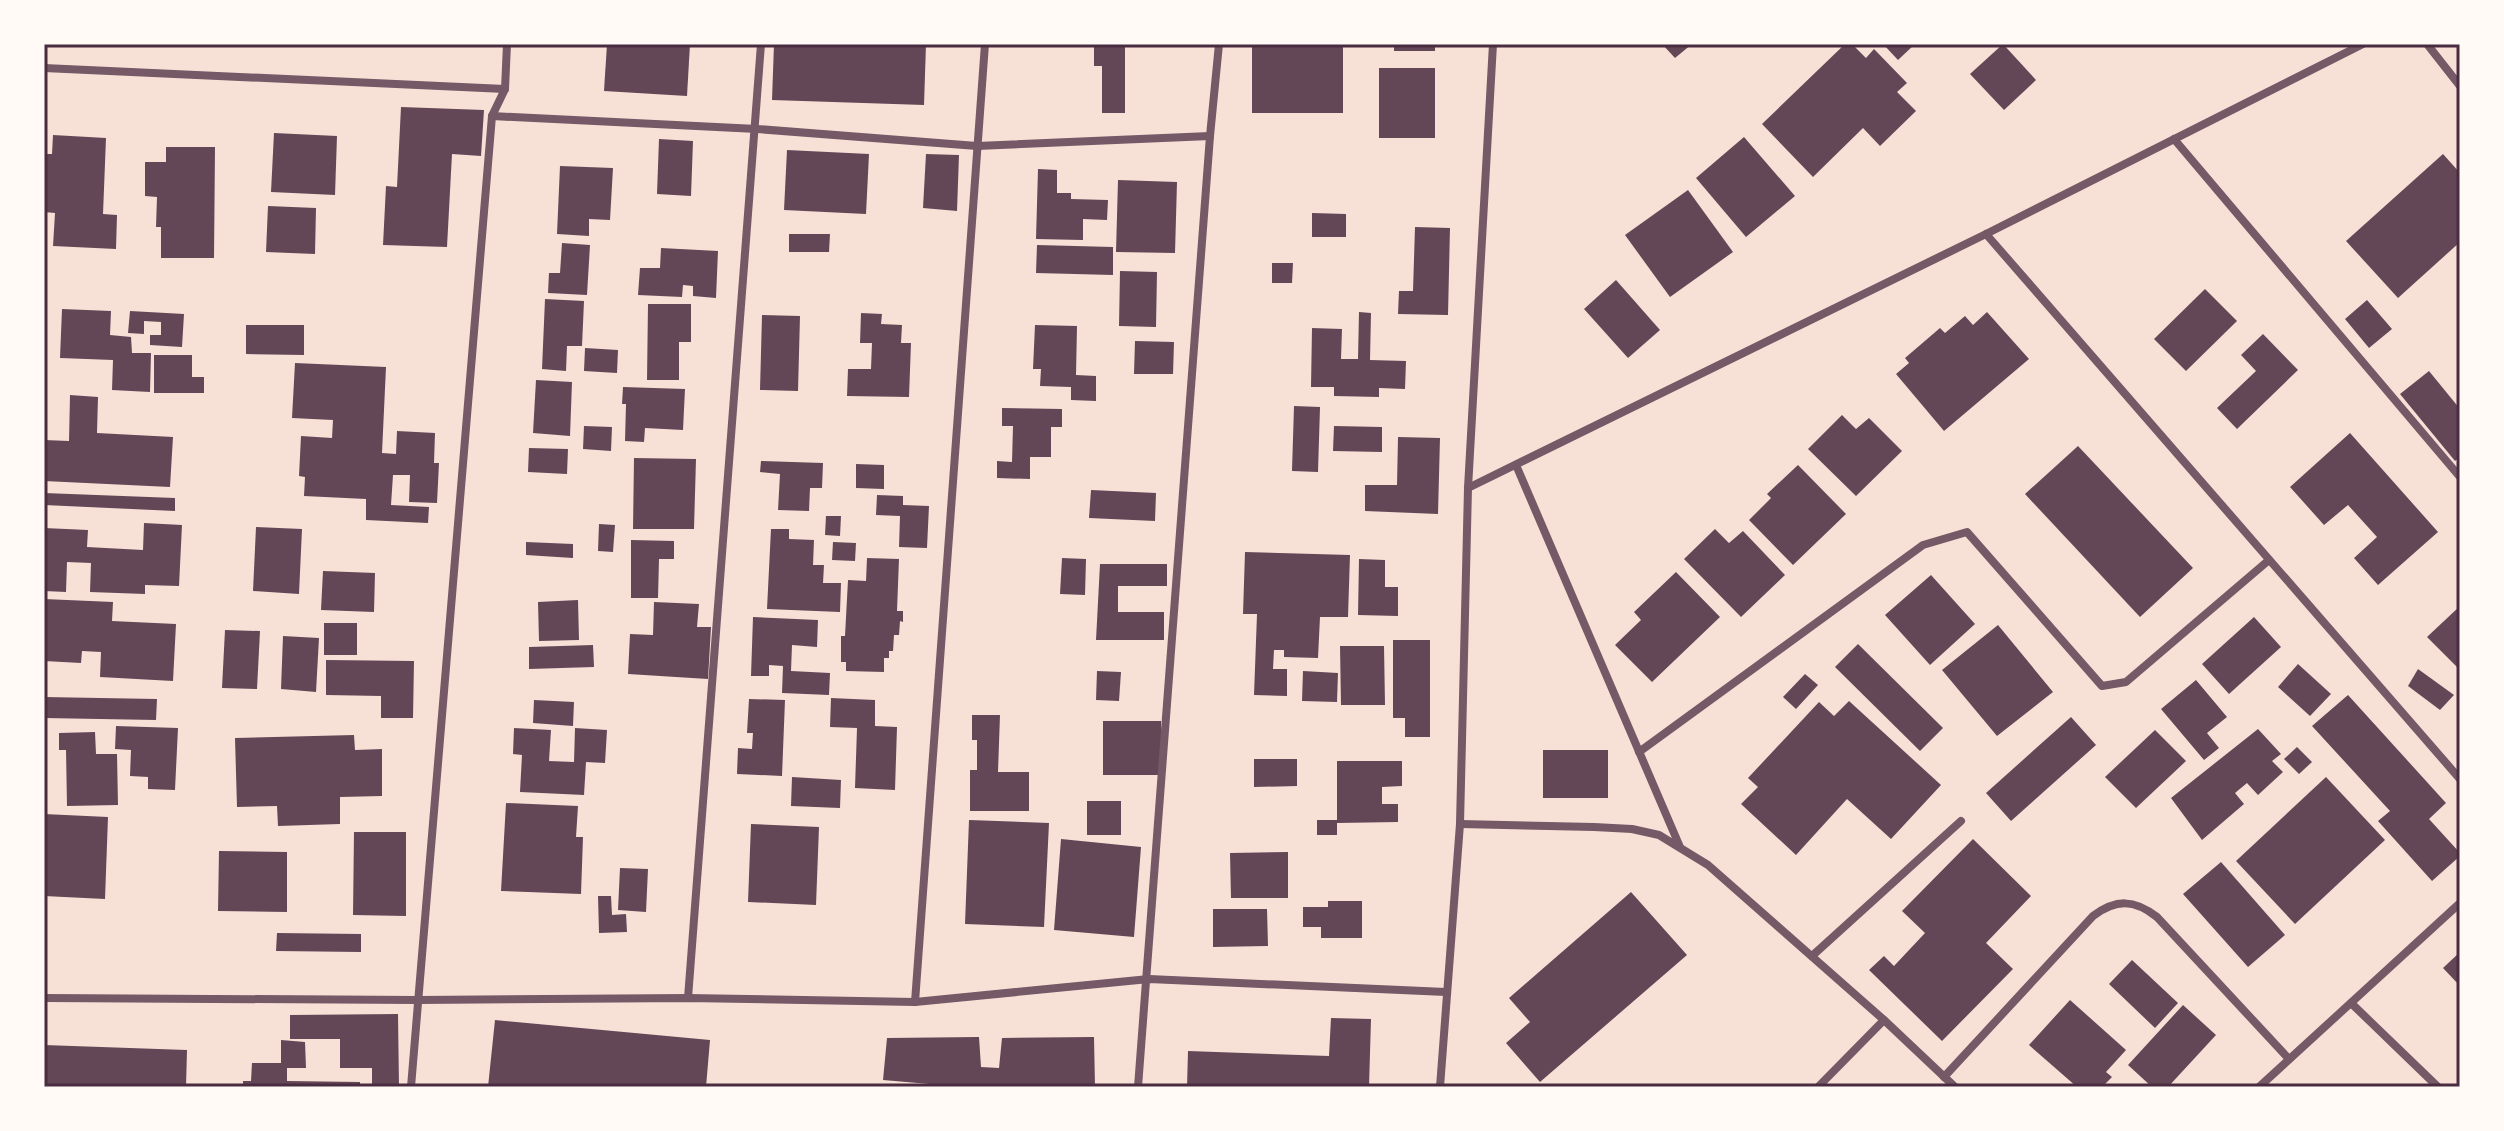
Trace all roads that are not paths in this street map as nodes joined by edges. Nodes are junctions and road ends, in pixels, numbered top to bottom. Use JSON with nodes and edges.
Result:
{"nodes":[{"id":1,"x":507,"y":44,"type":"edge"},
{"id":2,"x":761,"y":44,"type":"edge"},
{"id":3,"x":985,"y":44,"type":"edge"},
{"id":4,"x":1219,"y":44,"type":"edge"},
{"id":5,"x":1493,"y":44,"type":"edge"},
{"id":6,"x":2363,"y":44,"type":"edge"},
{"id":7,"x":2427,"y":44,"type":"edge"},
{"id":8,"x":44,"y":68,"type":"edge"},
{"id":9,"x":2460,"y":86,"type":"edge"},
{"id":10,"x":505,"y":89,"type":"junction"},
{"id":11,"x":492,"y":116,"type":"junction"},
{"id":12,"x":757,"y":129,"type":"junction"},
{"id":13,"x":1210,"y":136,"type":"junction"},
{"id":14,"x":2174,"y":139,"type":"junction"},
{"id":15,"x":977,"y":146,"type":"junction"},
{"id":16,"x":1986,"y":234,"type":"junction"},
{"id":17,"x":1516,"y":465,"type":"junction"},
{"id":18,"x":2460,"y":477,"type":"edge"},
{"id":19,"x":1468,"y":488,"type":"junction"},
{"id":20,"x":2269,"y":560,"type":"junction"},
{"id":21,"x":1639,"y":752,"type":"junction"},
{"id":22,"x":2460,"y":779,"type":"edge"},
{"id":23,"x":1961,"y":821,"type":"dead end"},
{"id":24,"x":1460,"y":824,"type":"junction"},
{"id":25,"x":1680,"y":847,"type":"junction"},
{"id":26,"x":2460,"y":903,"type":"edge"},
{"id":27,"x":1812,"y":956,"type":"junction"},
{"id":28,"x":1149,"y":979,"type":"junction"},
{"id":29,"x":1446,"y":992,"type":"junction"},
{"id":30,"x":44,"y":998,"type":"edge"},
{"id":31,"x":688,"y":998,"type":"junction"},
{"id":32,"x":418,"y":1000,"type":"junction"},
{"id":33,"x":915,"y":1002,"type":"junction"},
{"id":34,"x":2351,"y":1003,"type":"junction"},
{"id":35,"x":1884,"y":1020,"type":"junction"},
{"id":36,"x":2289,"y":1059,"type":"junction"},
{"id":37,"x":1944,"y":1077,"type":"junction"},
{"id":38,"x":411,"y":1087,"type":"edge"},
{"id":39,"x":1138,"y":1087,"type":"edge"},
{"id":40,"x":1440,"y":1087,"type":"edge"},
{"id":41,"x":1818,"y":1087,"type":"edge"},
{"id":42,"x":1955,"y":1087,"type":"edge"},
{"id":43,"x":2259,"y":1087,"type":"edge"},
{"id":44,"x":2438,"y":1087,"type":"edge"}],
"edges":[{"from":1,"to":10,"type":"street"},
{"from":2,"to":12,"type":"street"},
{"from":3,"to":15,"type":"street"},
{"from":4,"to":13,"type":"street"},
{"from":5,"to":19,"type":"street"},
{"from":6,"to":14,"type":"street"},
{"from":7,"to":9,"type":"street"},
{"from":8,"to":10,"type":"street"},
{"from":10,"to":11,"type":"street"},
{"from":11,"to":12,"type":"street"},
{"from":11,"to":32,"type":"street"},
{"from":12,"to":15,"type":"street"},
{"from":12,"to":31,"type":"street"},
{"from":13,"to":15,"type":"street"},
{"from":13,"to":28,"type":"street"},
{"from":14,"to":16,"type":"street"},
{"from":14,"to":18,"type":"street"},
{"from":15,"to":33,"type":"street"},
{"from":16,"to":17,"type":"street"},
{"from":16,"to":20,"type":"street"},
{"from":17,"to":19,"type":"street"},
{"from":17,"to":21,"type":"street"},
{"from":19,"to":24,"type":"street"},
{"from":20,"to":21,"type":"street"},
{"from":20,"to":22,"type":"street"},
{"from":21,"to":25,"type":"street"},
{"from":23,"to":27,"type":"street"},
{"from":24,"to":25,"type":"street"},
{"from":24,"to":29,"type":"street"},
{"from":25,"to":27,"type":"street"},
{"from":26,"to":34,"type":"street"},
{"from":27,"to":35,"type":"street"},
{"from":28,"to":29,"type":"street"},
{"from":28,"to":33,"type":"street"},
{"from":28,"to":39,"type":"street"},
{"from":29,"to":40,"type":"street"},
{"from":30,"to":32,"type":"street"},
{"from":31,"to":32,"type":"street"},
{"from":31,"to":33,"type":"street"},
{"from":32,"to":38,"type":"street"},
{"from":34,"to":36,"type":"street"},
{"from":34,"to":44,"type":"street"},
{"from":35,"to":37,"type":"street"},
{"from":35,"to":41,"type":"street"},
{"from":36,"to":37,"type":"street"},
{"from":36,"to":43,"type":"street"},
{"from":37,"to":42,"type":"street"}]}
